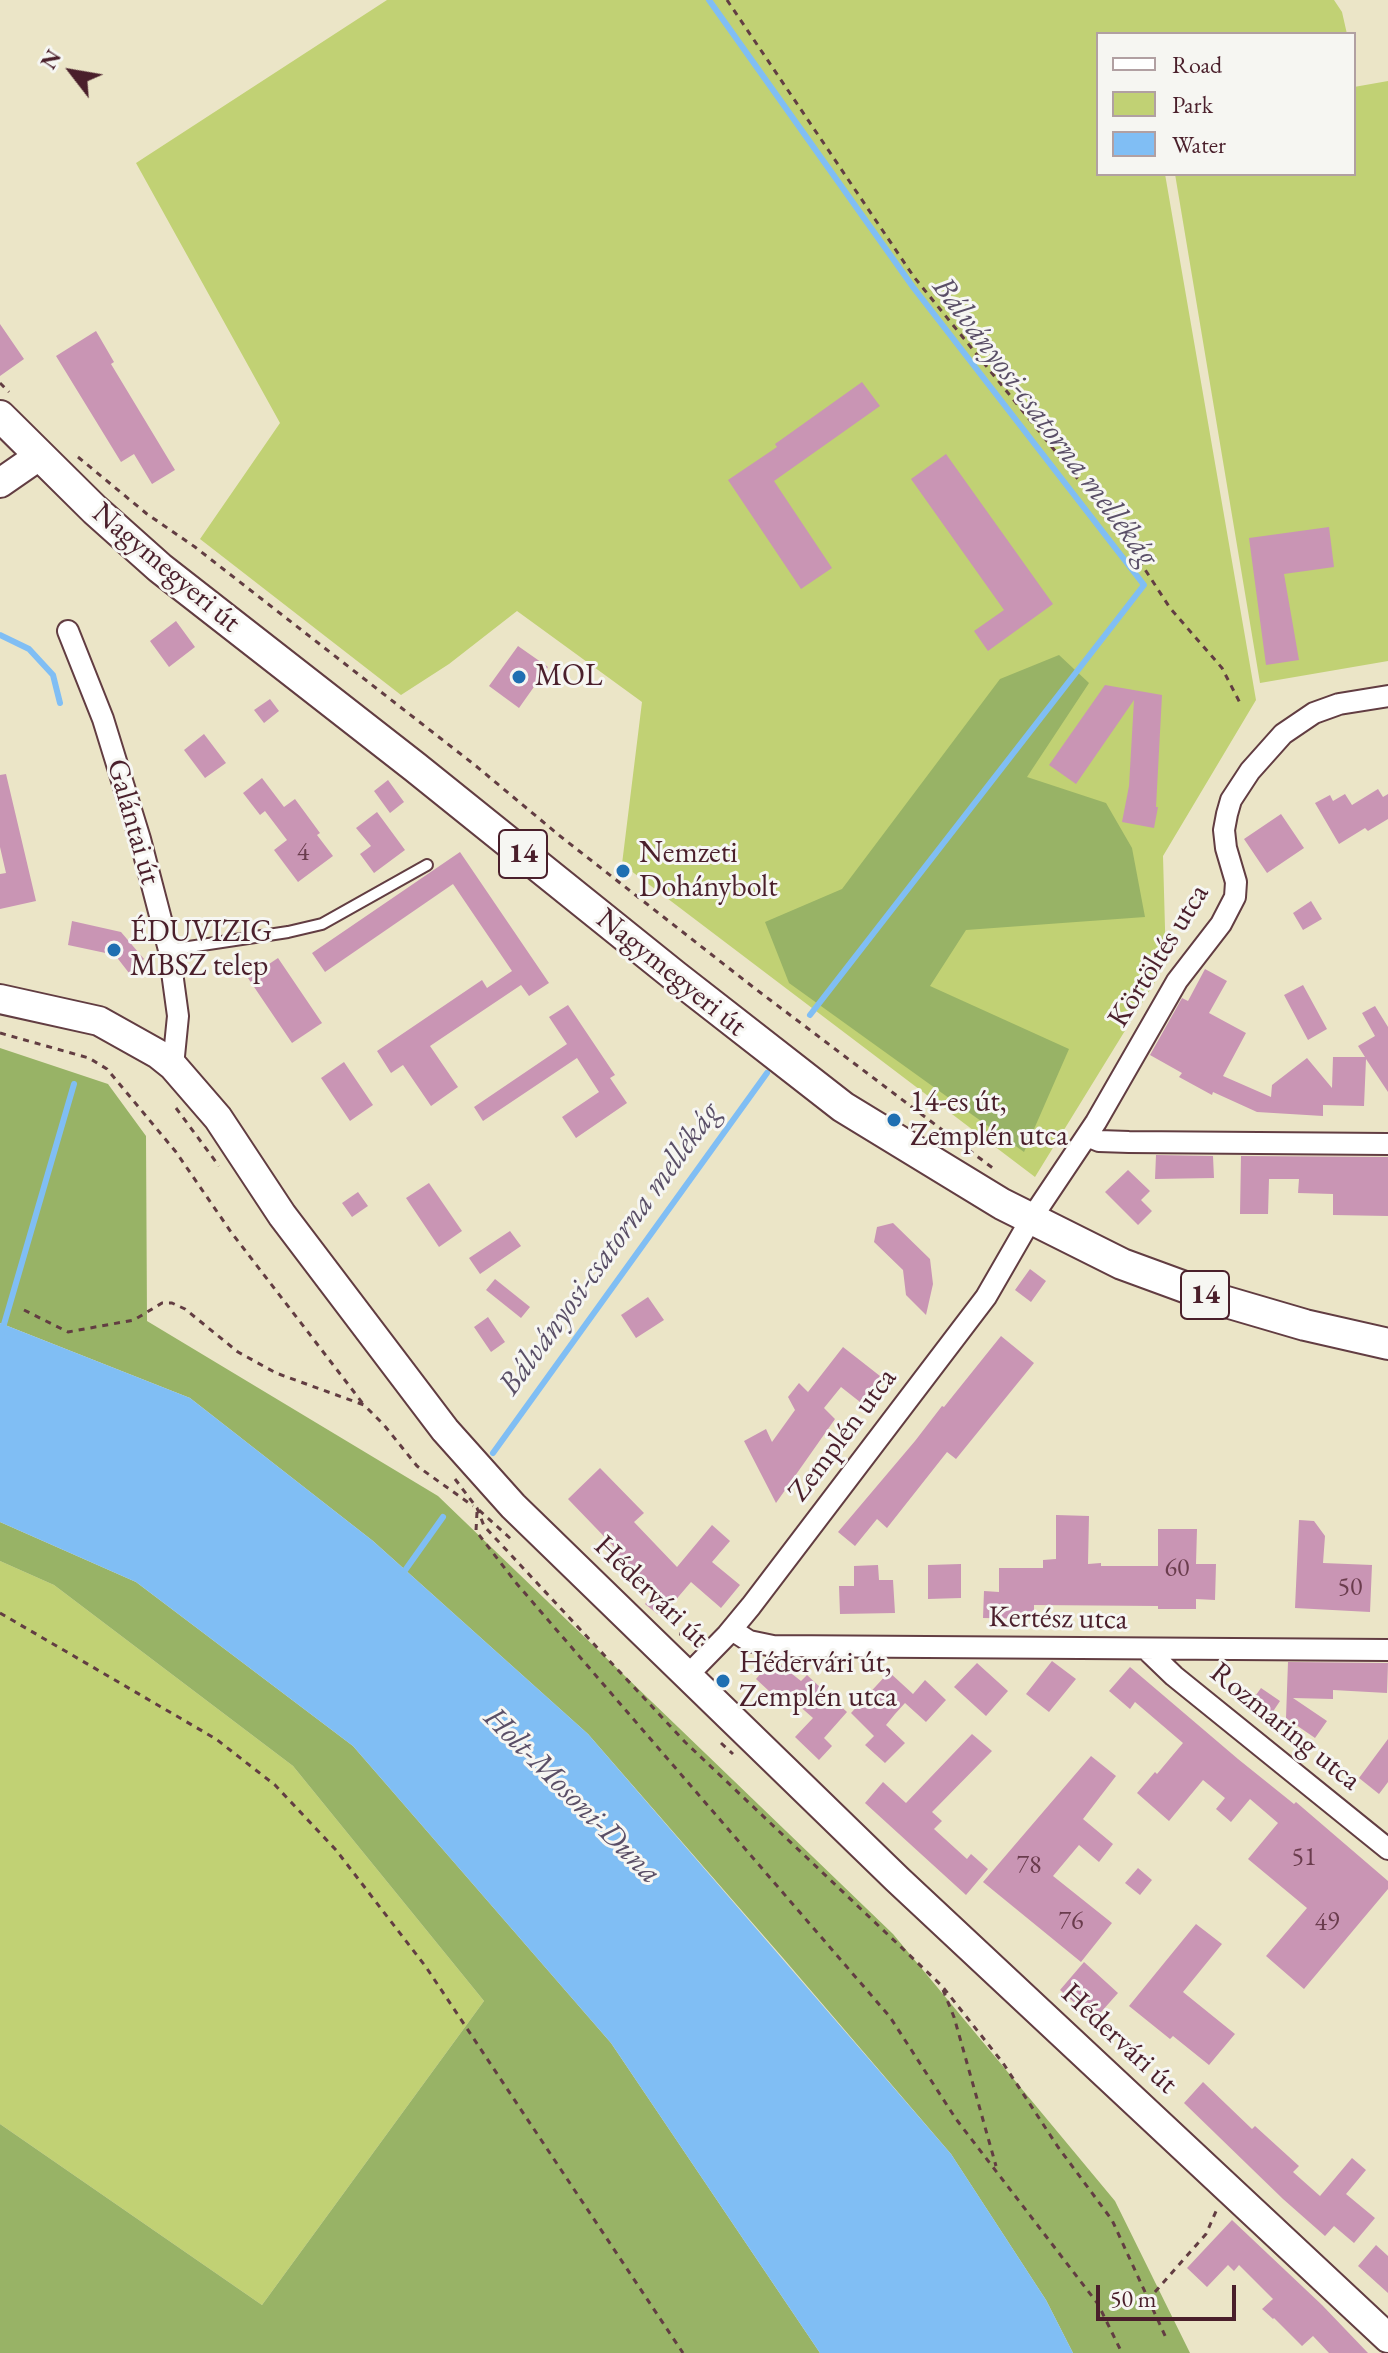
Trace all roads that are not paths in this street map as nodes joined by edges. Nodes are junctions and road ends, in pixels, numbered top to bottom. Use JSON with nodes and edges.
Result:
{"nodes":[{"id":1,"x":0,"y":416,"type":"edge"},
{"id":2,"x":39,"y":456,"type":"junction"},
{"id":3,"x":0,"y":483,"type":"edge"},
{"id":4,"x":68,"y":631,"type":"dead end"},
{"id":5,"x":1388,"y":696,"type":"edge"},
{"id":6,"x":427,"y":865,"type":"dead end"},
{"id":7,"x":169,"y":950,"type":"junction"},
{"id":8,"x":0,"y":999,"type":"edge"},
{"id":9,"x":173,"y":1066,"type":"junction"},
{"id":10,"x":1087,"y":1136,"type":"junction"},
{"id":11,"x":1388,"y":1144,"type":"edge"},
{"id":12,"x":1031,"y":1219,"type":"junction"},
{"id":13,"x":1388,"y":1344,"type":"edge"},
{"id":14,"x":729,"y":1632,"type":"junction"},
{"id":15,"x":1147,"y":1650,"type":"junction"},
{"id":16,"x":1388,"y":1650,"type":"edge"},
{"id":17,"x":688,"y":1675,"type":"junction"},
{"id":18,"x":1388,"y":1849,"type":"edge"},
{"id":19,"x":1388,"y":2338,"type":"edge"}],
"edges":[{"from":1,"to":2,"type":"main road","number":"14"},
{"from":2,"to":3,"type":"street"},
{"from":2,"to":12,"type":"main road","name":"Nagymegyeri út","number":"14"},
{"from":4,"to":7,"type":"street","name":"Galántai út"},
{"from":5,"to":10,"type":"street","name":"Körtöltés utca"},
{"from":6,"to":7,"type":"lane"},
{"from":7,"to":9,"type":"street","name":"Galántai út"},
{"from":8,"to":9,"type":"street","name":"Hédervári út"},
{"from":9,"to":17,"type":"street","name":"Hédervári út"},
{"from":10,"to":11,"type":"street"},
{"from":10,"to":12,"type":"street","name":"Körtöltés utca"},
{"from":12,"to":13,"type":"main road","name":"Nagymegyeri út","number":"14"},
{"from":12,"to":14,"type":"street","name":"Zemplén utca"},
{"from":14,"to":15,"type":"street","name":"Kertész utca"},
{"from":14,"to":17,"type":"street","name":"Zemplén utca"},
{"from":15,"to":16,"type":"street","name":"Kertész utca"},
{"from":15,"to":18,"type":"street","name":"Rozmaring utca"},
{"from":17,"to":19,"type":"street","name":"Hédervári út"}]}
